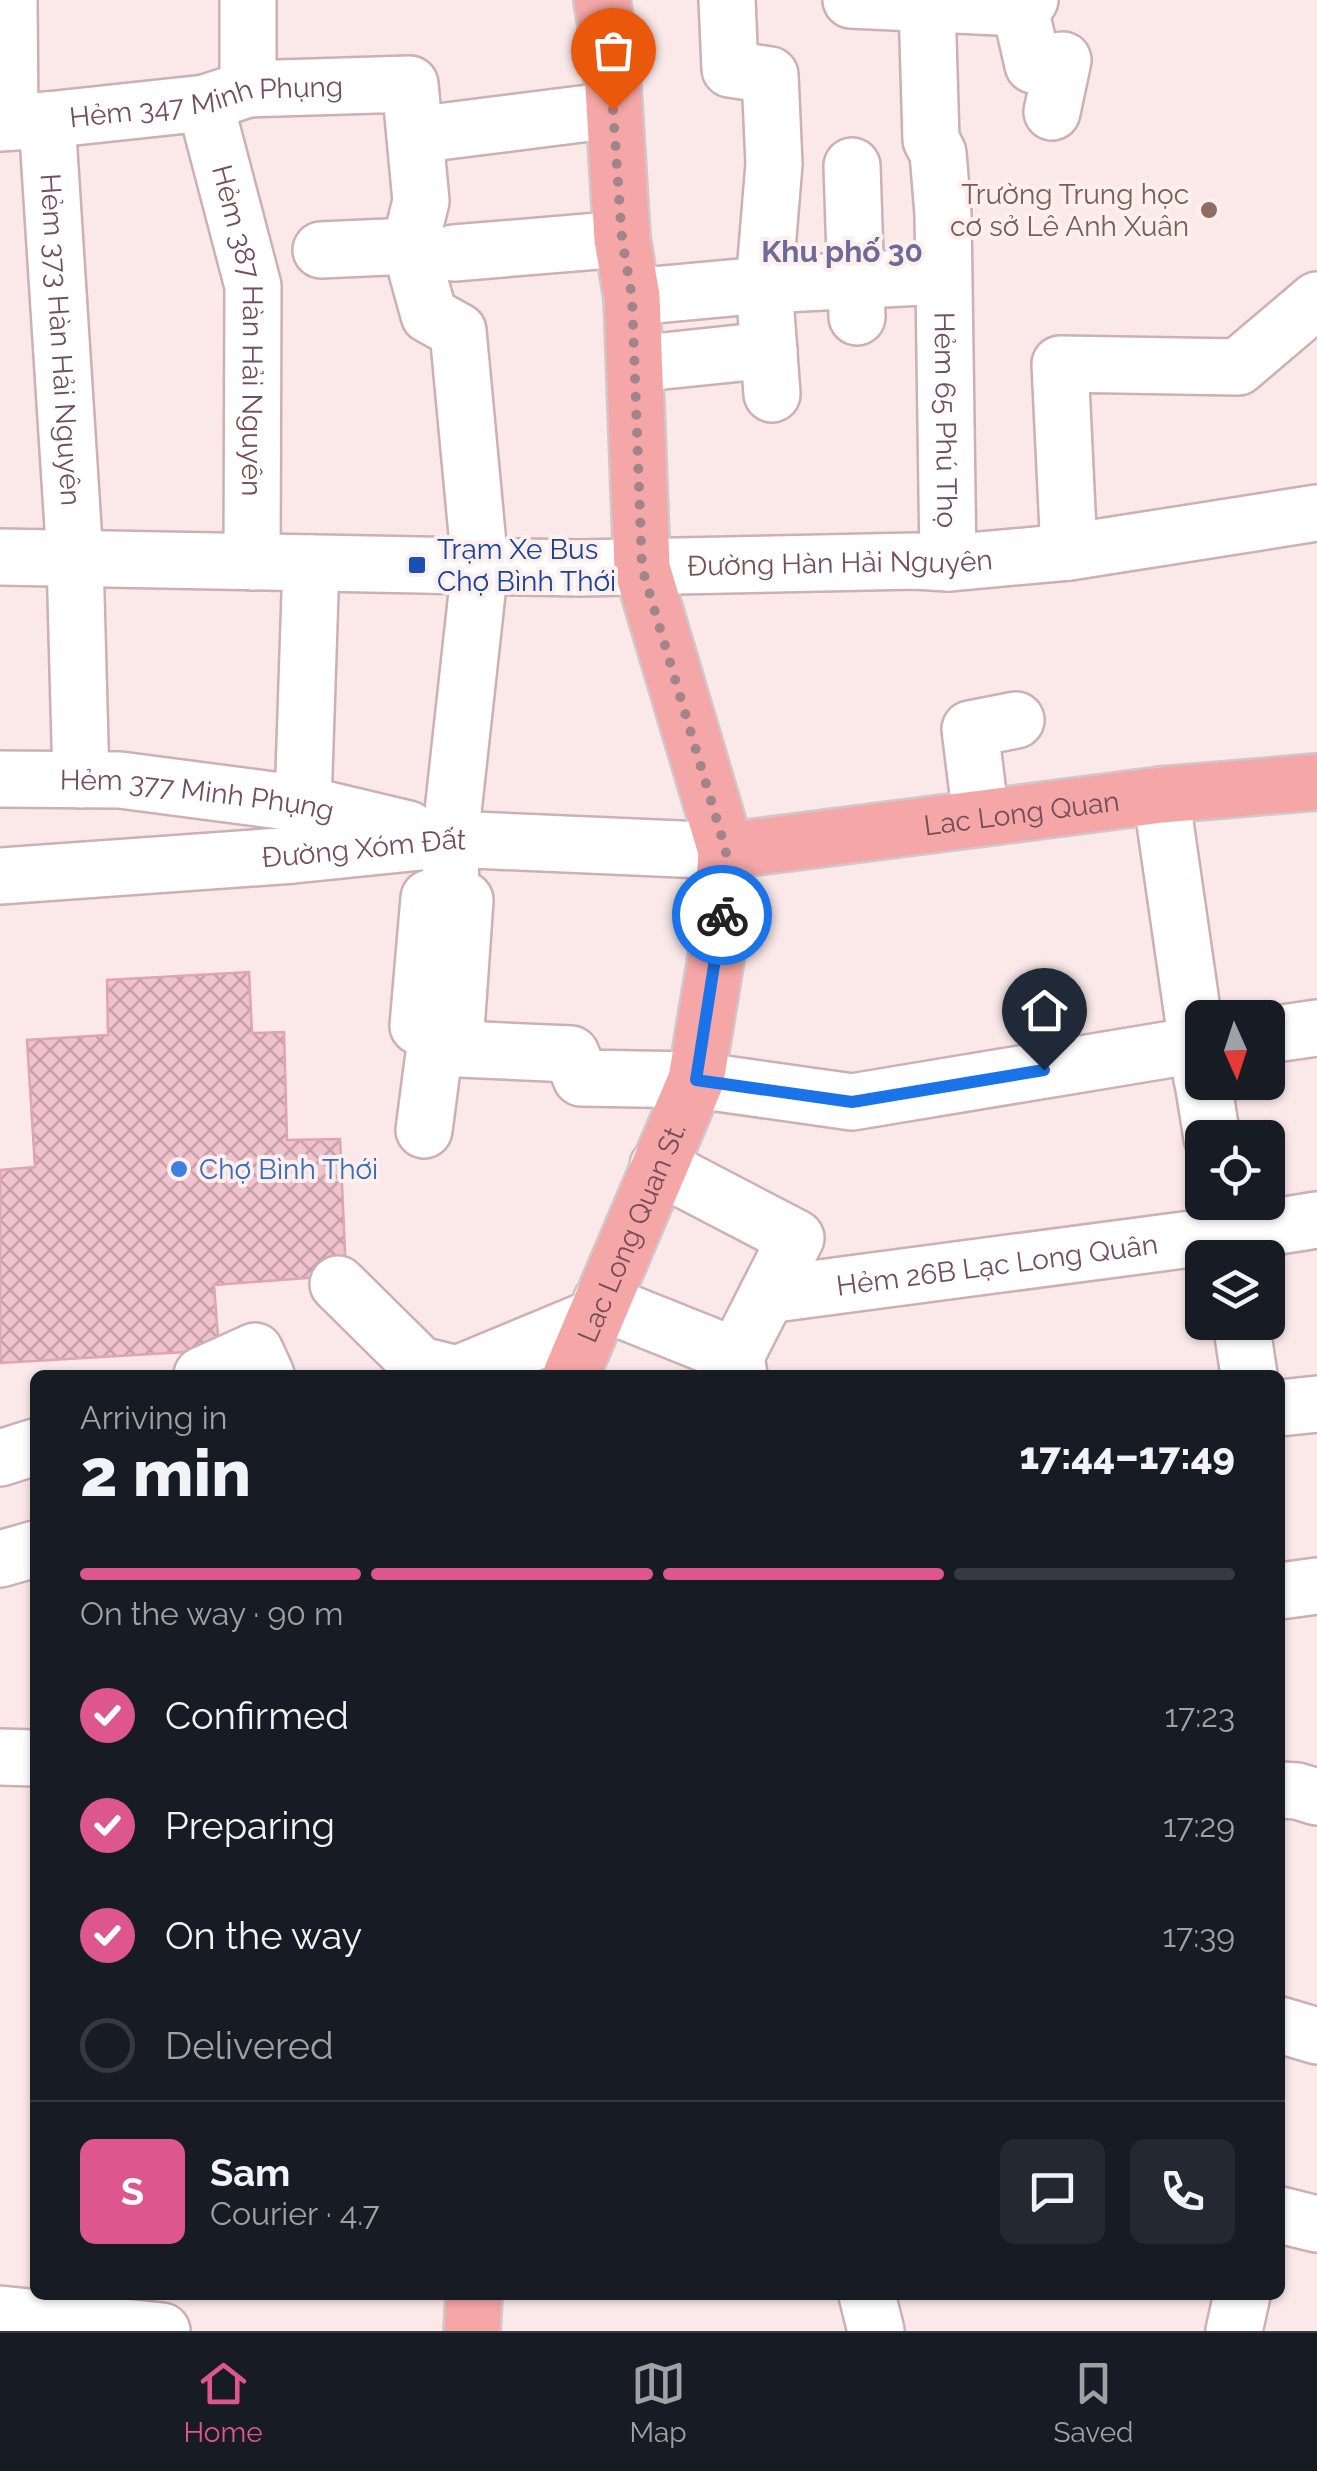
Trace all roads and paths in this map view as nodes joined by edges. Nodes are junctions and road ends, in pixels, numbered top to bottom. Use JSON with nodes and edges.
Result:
{"nodes":[{"id":1,"x":9,"y":0,"type":"edge"},
{"id":2,"x":248,"y":0,"type":"edge"},
{"id":3,"x":602,"y":0,"type":"edge"},
{"id":4,"x":727,"y":0,"type":"edge"},
{"id":5,"x":851,"y":0,"type":"edge"},
{"id":6,"x":915,"y":2,"type":"edge"},
{"id":7,"x":1024,"y":4,"type":"edge"},
{"id":8,"x":227,"y":96,"type":"junction"},
{"id":9,"x":412,"y":109,"type":"junction"},
{"id":10,"x":613,"y":110,"type":"junction"},
{"id":11,"x":1052,"y":112,"type":"dead end"},
{"id":12,"x":19,"y":122,"type":"edge"},
{"id":13,"x":852,"y":166,"type":"dead end"},
{"id":14,"x":622,"y":239,"type":"junction"},
{"id":15,"x":432,"y":249,"type":"junction"},
{"id":16,"x":321,"y":250,"type":"dead end"},
{"id":17,"x":942,"y":276,"type":"junction"},
{"id":18,"x":856,"y":280,"type":"junction"},
{"id":19,"x":632,"y":297,"type":"junction"},
{"id":20,"x":1317,"y":300,"type":"edge"},
{"id":21,"x":768,"y":337,"type":"junction"},
{"id":22,"x":634,"y":364,"type":"junction"},
{"id":23,"x":1317,"y":514,"type":"edge"},
{"id":24,"x":1069,"y":552,"type":"junction"},
{"id":25,"x":0,"y":557,"type":"edge"},
{"id":26,"x":75,"y":558,"type":"junction"},
{"id":27,"x":252,"y":562,"type":"junction"},
{"id":28,"x":311,"y":563,"type":"junction"},
{"id":29,"x":948,"y":563,"type":"junction"},
{"id":30,"x":480,"y":566,"type":"junction"},
{"id":31,"x":642,"y":568,"type":"junction"},
{"id":32,"x":1016,"y":720,"type":"dead end"},
{"id":33,"x":0,"y":779,"type":"edge"},
{"id":34,"x":80,"y":780,"type":"junction"},
{"id":35,"x":1317,"y":782,"type":"edge"},
{"id":36,"x":1161,"y":795,"type":"junction"},
{"id":37,"x":303,"y":804,"type":"junction"},
{"id":38,"x":982,"y":818,"type":"junction"},
{"id":39,"x":450,"y":839,"type":"junction"},
{"id":40,"x":726,"y":851,"type":"junction"},
{"id":41,"x":0,"y":876,"type":"edge"},
{"id":42,"x":1192,"y":1000,"type":"edge"},
{"id":43,"x":1317,"y":1028,"type":"edge"},
{"id":44,"x":446,"y":1030,"type":"junction"},
{"id":45,"x":1285,"y":1033,"type":"edge"},
{"id":46,"x":1185,"y":1065,"type":"edge"},
{"id":47,"x":696,"y":1080,"type":"junction"},
{"id":48,"x":424,"y":1130,"type":"dead end"},
{"id":49,"x":658,"y":1166,"type":"junction"},
{"id":50,"x":1317,"y":1220,"type":"edge"},
{"id":51,"x":1228,"y":1231,"type":"edge"},
{"id":52,"x":338,"y":1284,"type":"dead end"},
{"id":53,"x":767,"y":1294,"type":"junction"},
{"id":54,"x":598,"y":1309,"type":"junction"},
{"id":55,"x":1244,"y":1340,"type":"edge"},
{"id":56,"x":738,"y":1366,"type":"edge"},
{"id":57,"x":213,"y":1370,"type":"edge"},
{"id":58,"x":264,"y":1370,"type":"edge"},
{"id":59,"x":440,"y":1370,"type":"edge"},
{"id":60,"x":465,"y":1370,"type":"edge"},
{"id":61,"x":573,"y":1370,"type":"edge"},
{"id":62,"x":1248,"y":1370,"type":"edge"},
{"id":63,"x":1317,"y":1404,"type":"edge"},
{"id":64,"x":1285,"y":1407,"type":"edge"},
{"id":65,"x":30,"y":1449,"type":"edge"},
{"id":66,"x":0,"y":1458,"type":"edge"},
{"id":67,"x":30,"y":1550,"type":"edge"},
{"id":68,"x":0,"y":1558,"type":"edge"},
{"id":69,"x":1317,"y":1586,"type":"edge"},
{"id":70,"x":1285,"y":1589,"type":"edge"},
{"id":71,"x":0,"y":1757,"type":"edge"},
{"id":72,"x":30,"y":1758,"type":"edge"},
{"id":73,"x":1285,"y":1790,"type":"edge"},
{"id":74,"x":1317,"y":1797,"type":"edge"},
{"id":75,"x":1285,"y":2027,"type":"edge"},
{"id":76,"x":1317,"y":2036,"type":"edge"},
{"id":77,"x":1285,"y":2217,"type":"edge"},
{"id":78,"x":1317,"y":2224,"type":"edge"},
{"id":79,"x":186,"y":2300,"type":"edge"},
{"id":80,"x":474,"y":2300,"type":"edge"},
{"id":81,"x":868,"y":2300,"type":"edge"},
{"id":82,"x":1241,"y":2300,"type":"edge"},
{"id":83,"x":0,"y":2314,"type":"edge"},
{"id":84,"x":162,"y":2331,"type":"edge"},
{"id":85,"x":185,"y":2331,"type":"edge"},
{"id":86,"x":472,"y":2331,"type":"edge"},
{"id":87,"x":850,"y":2331,"type":"edge"},
{"id":88,"x":876,"y":2331,"type":"edge"},
{"id":89,"x":1234,"y":2331,"type":"edge"}],
"edges":[{"from":1,"to":12,"type":"street","name":"Hẻm 373 Hàn Hải Nguyên"},
{"from":2,"to":8,"type":"street","name":"Hẻm 387 Hàn Hải Nguyên"},
{"from":3,"to":10,"type":"main road","name":"Lac Long Quan St."},
{"from":4,"to":21,"type":"street"},
{"from":5,"to":6,"type":"street"},
{"from":6,"to":7,"type":"street"},
{"from":6,"to":17,"type":"street","name":"Hẻm 65 Phú Thọ"},
{"from":7,"to":11,"type":"street"},
{"from":8,"to":9,"type":"street","name":"Hẻm 347 Minh Phụng"},
{"from":8,"to":12,"type":"street","name":"Hẻm 347 Minh Phụng"},
{"from":8,"to":27,"type":"street","name":"Hẻm 387 Hàn Hải Nguyên"},
{"from":9,"to":10,"type":"street","name":"Hẻm 347 Minh Phụng"},
{"from":9,"to":15,"type":"street"},
{"from":10,"to":14,"type":"main road","name":"Lac Long Quan St."},
{"from":12,"to":26,"type":"street","name":"Hẻm 373 Hàn Hải Nguyên"},
{"from":13,"to":18,"type":"street"},
{"from":14,"to":15,"type":"street"},
{"from":14,"to":19,"type":"main road","name":"Lac Long Quan St."},
{"from":15,"to":16,"type":"street"},
{"from":15,"to":30,"type":"street"},
{"from":17,"to":18,"type":"street","name":"Hẻm 65 Phú Thọ"},
{"from":17,"to":29,"type":"street","name":"Hẻm 65 Phú Thọ"},
{"from":18,"to":21,"type":"street","name":"Hẻm 65 Phú Thọ"},
{"from":19,"to":21,"type":"street","name":"Hẻm 65 Phú Thọ"},
{"from":19,"to":22,"type":"main road","name":"Lac Long Quan St."},
{"from":20,"to":24,"type":"street"},
{"from":21,"to":22,"type":"street"},
{"from":22,"to":31,"type":"main road","name":"Lac Long Quan St."},
{"from":23,"to":24,"type":"street","name":"Đường Hàn Hải Nguyên"},
{"from":24,"to":29,"type":"street","name":"Đường Hàn Hải Nguyên"},
{"from":25,"to":26,"type":"street","name":"Đường Hàn Hải Nguyên"},
{"from":26,"to":27,"type":"street","name":"Đường Hàn Hải Nguyên"},
{"from":26,"to":34,"type":"street","name":"Hẻm 373 Hàn Hải Nguyên"},
{"from":27,"to":28,"type":"street","name":"Đường Hàn Hải Nguyên"},
{"from":28,"to":30,"type":"street","name":"Đường Hàn Hải Nguyên"},
{"from":28,"to":37,"type":"street"},
{"from":29,"to":31,"type":"street","name":"Đường Hàn Hải Nguyên"},
{"from":30,"to":31,"type":"street","name":"Đường Hàn Hải Nguyên"},
{"from":30,"to":39,"type":"street"},
{"from":31,"to":40,"type":"main road","name":"Lac Long Quan St."},
{"from":32,"to":38,"type":"street"},
{"from":33,"to":34,"type":"street","name":"Hẻm 377 Minh Phụng"},
{"from":34,"to":37,"type":"street","name":"Hẻm 377 Minh Phụng"},
{"from":35,"to":36,"type":"main road","name":"Lac Long Quan"},
{"from":36,"to":38,"type":"main road","name":"Lac Long Quan"},
{"from":36,"to":42,"type":"street"},
{"from":37,"to":39,"type":"street","name":"Hẻm 377 Minh Phụng"},
{"from":38,"to":40,"type":"main road","name":"Lac Long Quan"},
{"from":39,"to":40,"type":"street","name":"Đường Xóm Đất"},
{"from":39,"to":41,"type":"street","name":"Đường Xóm Đất"},
{"from":39,"to":44,"type":"street"},
{"from":40,"to":47,"type":"main road","name":"Lac Long Quan St."},
{"from":43,"to":45,"type":"street"},
{"from":44,"to":47,"type":"street"},
{"from":44,"to":48,"type":"street"},
{"from":46,"to":47,"type":"street"},
{"from":47,"to":49,"type":"main road","name":"Lac Long Quan St."},
{"from":49,"to":53,"type":"street"},
{"from":49,"to":54,"type":"main road","name":"Lac Long Quan St."},
{"from":50,"to":51,"type":"street","name":"Hẻm 26B Lạc Long Quân"},
{"from":51,"to":53,"type":"street","name":"Hẻm 26B Lạc Long Quân"},
{"from":52,"to":59,"type":"street"},
{"from":53,"to":56,"type":"street"},
{"from":54,"to":56,"type":"street"},
{"from":54,"to":60,"type":"street"},
{"from":54,"to":61,"type":"main road","name":"Lac Long Quan St."},
{"from":55,"to":62,"type":"street"},
{"from":57,"to":58,"type":"street"},
{"from":63,"to":64,"type":"street"},
{"from":65,"to":66,"type":"street"},
{"from":67,"to":68,"type":"street"},
{"from":69,"to":70,"type":"street"},
{"from":71,"to":72,"type":"street"},
{"from":73,"to":74,"type":"street"},
{"from":75,"to":76,"type":"street"},
{"from":77,"to":78,"type":"street"},
{"from":79,"to":85,"type":"street"},
{"from":80,"to":86,"type":"main road"},
{"from":81,"to":88,"type":"street"},
{"from":82,"to":89,"type":"street"},
{"from":83,"to":84,"type":"street"},
{"from":87,"to":88,"type":"street"}]}
